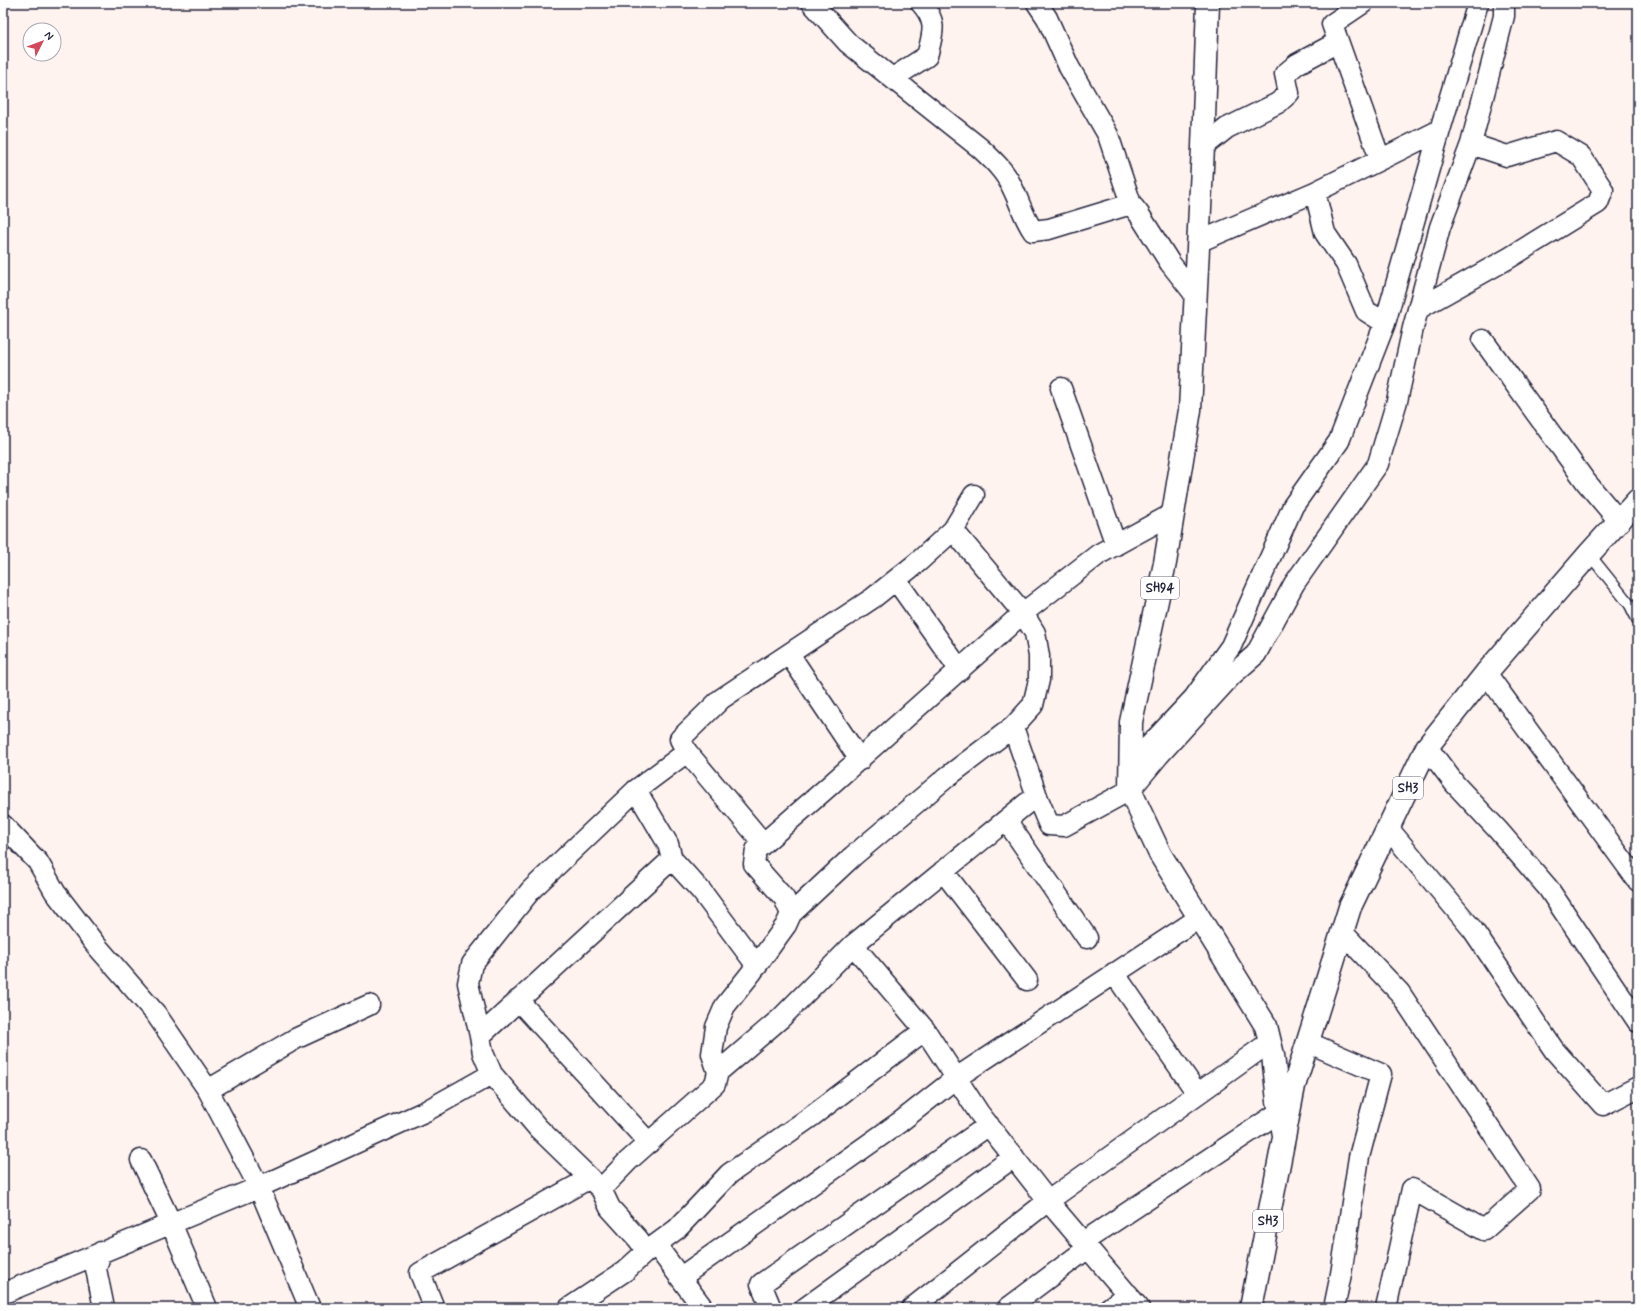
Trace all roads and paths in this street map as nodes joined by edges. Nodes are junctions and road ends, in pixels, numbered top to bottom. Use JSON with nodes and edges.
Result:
{"nodes":[{"id":1,"x":812,"y":3,"type":"edge"},
{"id":2,"x":921,"y":3,"type":"edge"},
{"id":3,"x":1037,"y":3,"type":"edge"},
{"id":4,"x":1208,"y":3,"type":"edge"},
{"id":5,"x":1363,"y":3,"type":"edge"},
{"id":6,"x":1478,"y":3,"type":"edge"},
{"id":7,"x":1504,"y":3,"type":"edge"},
{"id":8,"x":1338,"y":42,"type":"junction"},
{"id":9,"x":894,"y":78,"type":"junction"},
{"id":10,"x":1440,"y":130,"type":"junction"},
{"id":11,"x":1471,"y":144,"type":"junction"},
{"id":12,"x":1203,"y":147,"type":"junction"},
{"id":13,"x":1380,"y":160,"type":"junction"},
{"id":14,"x":1315,"y":192,"type":"junction"},
{"id":15,"x":1131,"y":204,"type":"junction"},
{"id":16,"x":1198,"y":242,"type":"junction"},
{"id":17,"x":1196,"y":296,"type":"junction"},
{"id":18,"x":1418,"y":309,"type":"junction"},
{"id":19,"x":1386,"y":323,"type":"junction"},
{"id":20,"x":1483,"y":340,"type":"dead end"},
{"id":21,"x":1061,"y":388,"type":"dead end"},
{"id":22,"x":974,"y":494,"type":"dead end"},
{"id":23,"x":1638,"y":500,"type":"edge"},
{"id":24,"x":1174,"y":513,"type":"junction"},
{"id":25,"x":1619,"y":521,"type":"junction"},
{"id":26,"x":953,"y":530,"type":"junction"},
{"id":27,"x":1116,"y":545,"type":"junction"},
{"id":28,"x":1589,"y":554,"type":"junction"},
{"id":29,"x":896,"y":580,"type":"junction"},
{"id":30,"x":1023,"y":613,"type":"junction"},
{"id":31,"x":1638,"y":621,"type":"edge"},
{"id":32,"x":789,"y":654,"type":"junction"},
{"id":33,"x":960,"y":670,"type":"junction"},
{"id":34,"x":1486,"y":673,"type":"junction"},
{"id":35,"x":1013,"y":727,"type":"junction"},
{"id":36,"x":1427,"y":747,"type":"junction"},
{"id":37,"x":687,"y":752,"type":"junction"},
{"id":38,"x":860,"y":760,"type":"junction"},
{"id":39,"x":1130,"y":766,"type":"junction"},
{"id":40,"x":636,"y":790,"type":"junction"},
{"id":41,"x":1130,"y":790,"type":"junction"},
{"id":42,"x":1038,"y":799,"type":"junction"},
{"id":43,"x":1006,"y":820,"type":"junction"},
{"id":44,"x":3,"y":825,"type":"edge"},
{"id":45,"x":1388,"y":828,"type":"junction"},
{"id":46,"x":763,"y":843,"type":"junction"},
{"id":47,"x":672,"y":860,"type":"junction"},
{"id":48,"x":943,"y":871,"type":"junction"},
{"id":49,"x":1638,"y":881,"type":"edge"},
{"id":50,"x":791,"y":914,"type":"junction"},
{"id":51,"x":1199,"y":918,"type":"junction"},
{"id":52,"x":1342,"y":932,"type":"junction"},
{"id":53,"x":1087,"y":938,"type":"dead end"},
{"id":54,"x":853,"y":945,"type":"junction"},
{"id":55,"x":757,"y":966,"type":"junction"},
{"id":56,"x":1114,"y":974,"type":"junction"},
{"id":57,"x":1027,"y":980,"type":"dead end"},
{"id":58,"x":518,"y":1000,"type":"junction"},
{"id":59,"x":369,"y":1005,"type":"dead end"},
{"id":60,"x":1638,"y":1022,"type":"edge"},
{"id":61,"x":925,"y":1030,"type":"junction"},
{"id":62,"x":480,"y":1036,"type":"junction"},
{"id":63,"x":1270,"y":1042,"type":"junction"},
{"id":64,"x":1307,"y":1042,"type":"junction"},
{"id":65,"x":718,"y":1072,"type":"junction"},
{"id":66,"x":492,"y":1074,"type":"junction"},
{"id":67,"x":956,"y":1078,"type":"junction"},
{"id":68,"x":1638,"y":1087,"type":"edge"},
{"id":69,"x":208,"y":1090,"type":"junction"},
{"id":70,"x":1197,"y":1093,"type":"junction"},
{"id":71,"x":1281,"y":1111,"type":"junction"},
{"id":72,"x":989,"y":1125,"type":"junction"},
{"id":73,"x":1284,"y":1135,"type":"junction"},
{"id":74,"x":649,"y":1143,"type":"junction"},
{"id":75,"x":1014,"y":1157,"type":"junction"},
{"id":76,"x":141,"y":1160,"type":"dead end"},
{"id":77,"x":595,"y":1183,"type":"junction"},
{"id":78,"x":259,"y":1187,"type":"junction"},
{"id":79,"x":1048,"y":1201,"type":"junction"},
{"id":80,"x":171,"y":1223,"type":"junction"},
{"id":81,"x":1085,"y":1244,"type":"junction"},
{"id":82,"x":651,"y":1248,"type":"junction"},
{"id":83,"x":101,"y":1252,"type":"junction"},
{"id":84,"x":681,"y":1277,"type":"junction"},
{"id":85,"x":5,"y":1297,"type":"edge"},
{"id":86,"x":1133,"y":1301,"type":"edge"},
{"id":87,"x":580,"y":1305,"type":"edge"},
{"id":88,"x":104,"y":1308,"type":"edge"},
{"id":89,"x":207,"y":1308,"type":"edge"},
{"id":90,"x":310,"y":1308,"type":"edge"},
{"id":91,"x":434,"y":1308,"type":"edge"},
{"id":92,"x":704,"y":1308,"type":"edge"},
{"id":93,"x":771,"y":1308,"type":"edge"},
{"id":94,"x":805,"y":1308,"type":"edge"},
{"id":95,"x":912,"y":1308,"type":"edge"},
{"id":96,"x":1008,"y":1308,"type":"edge"},
{"id":97,"x":1109,"y":1308,"type":"edge"},
{"id":98,"x":1251,"y":1308,"type":"edge"},
{"id":99,"x":1334,"y":1308,"type":"edge"},
{"id":100,"x":1386,"y":1308,"type":"edge"}],
"edges":[{"from":1,"to":9,"type":"street"},
{"from":2,"to":9,"type":"street"},
{"from":3,"to":15,"type":"street"},
{"from":4,"to":12,"type":"main road","number":"SH94"},
{"from":5,"to":8,"type":"street"},
{"from":6,"to":10,"type":"street"},
{"from":7,"to":11,"type":"street"},
{"from":8,"to":12,"type":"street"},
{"from":8,"to":13,"type":"street"},
{"from":9,"to":15,"type":"street"},
{"from":10,"to":13,"type":"street"},
{"from":10,"to":19,"type":"street"},
{"from":11,"to":18,"type":"street"},
{"from":11,"to":18,"type":"street"},
{"from":12,"to":16,"type":"main road","number":"SH94"},
{"from":13,"to":14,"type":"street"},
{"from":14,"to":16,"type":"street"},
{"from":14,"to":19,"type":"street"},
{"from":15,"to":17,"type":"street"},
{"from":16,"to":17,"type":"main road","number":"SH94"},
{"from":17,"to":24,"type":"main road","number":"SH94"},
{"from":18,"to":41,"type":"street"},
{"from":19,"to":39,"type":"street"},
{"from":20,"to":25,"type":"street"},
{"from":21,"to":27,"type":"street"},
{"from":22,"to":26,"type":"street"},
{"from":23,"to":25,"type":"main road","number":"SH3"},
{"from":24,"to":27,"type":"street"},
{"from":24,"to":39,"type":"main road","number":"SH94"},
{"from":25,"to":28,"type":"main road","number":"SH3"},
{"from":26,"to":29,"type":"street"},
{"from":26,"to":30,"type":"street"},
{"from":27,"to":30,"type":"street"},
{"from":28,"to":31,"type":"lane"},
{"from":28,"to":34,"type":"main road","number":"SH3"},
{"from":29,"to":32,"type":"street"},
{"from":29,"to":33,"type":"street"},
{"from":30,"to":33,"type":"street"},
{"from":30,"to":35,"type":"street"},
{"from":32,"to":37,"type":"street"},
{"from":32,"to":38,"type":"street"},
{"from":33,"to":38,"type":"street"},
{"from":34,"to":36,"type":"main road","number":"SH3"},
{"from":34,"to":49,"type":"street"},
{"from":35,"to":42,"type":"street"},
{"from":35,"to":50,"type":"street"},
{"from":36,"to":45,"type":"main road","number":"SH3"},
{"from":36,"to":60,"type":"street"},
{"from":37,"to":40,"type":"street"},
{"from":37,"to":46,"type":"street"},
{"from":38,"to":46,"type":"street"},
{"from":39,"to":41,"type":"main road","number":"SH94"},
{"from":40,"to":47,"type":"street"},
{"from":40,"to":62,"type":"street"},
{"from":41,"to":42,"type":"street"},
{"from":41,"to":51,"type":"main road","number":"SH94"},
{"from":42,"to":43,"type":"street"},
{"from":43,"to":48,"type":"street"},
{"from":43,"to":53,"type":"street"},
{"from":44,"to":69,"type":"street"},
{"from":45,"to":52,"type":"main road","number":"SH3"},
{"from":45,"to":68,"type":"street"},
{"from":46,"to":50,"type":"street"},
{"from":47,"to":55,"type":"street"},
{"from":47,"to":58,"type":"street"},
{"from":48,"to":54,"type":"street"},
{"from":48,"to":57,"type":"street"},
{"from":50,"to":55,"type":"street"},
{"from":51,"to":56,"type":"street"},
{"from":51,"to":63,"type":"main road","number":"SH94"},
{"from":52,"to":64,"type":"main road","number":"SH3"},
{"from":52,"to":100,"type":"street"},
{"from":54,"to":61,"type":"street"},
{"from":54,"to":65,"type":"street"},
{"from":55,"to":65,"type":"street"},
{"from":56,"to":67,"type":"street"},
{"from":56,"to":70,"type":"street"},
{"from":58,"to":62,"type":"street"},
{"from":58,"to":74,"type":"street"},
{"from":59,"to":69,"type":"street"},
{"from":61,"to":67,"type":"street"},
{"from":61,"to":82,"type":"street"},
{"from":62,"to":66,"type":"street"},
{"from":63,"to":70,"type":"street"},
{"from":63,"to":71,"type":"main road","number":"SH94"},
{"from":64,"to":73,"type":"main road","number":"SH3"},
{"from":64,"to":99,"type":"street"},
{"from":65,"to":74,"type":"street"},
{"from":66,"to":77,"type":"street"},
{"from":66,"to":78,"type":"street"},
{"from":67,"to":72,"type":"street"},
{"from":67,"to":84,"type":"street"},
{"from":69,"to":78,"type":"street"},
{"from":70,"to":79,"type":"street"},
{"from":71,"to":73,"type":"main road","number":"SH94"},
{"from":71,"to":81,"type":"street"},
{"from":72,"to":75,"type":"street"},
{"from":72,"to":93,"type":"street"},
{"from":73,"to":98,"type":"main road","number":"SH3"},
{"from":74,"to":77,"type":"street"},
{"from":75,"to":79,"type":"street"},
{"from":75,"to":94,"type":"street"},
{"from":76,"to":80,"type":"street"},
{"from":77,"to":82,"type":"street"},
{"from":77,"to":91,"type":"street"},
{"from":78,"to":80,"type":"street"},
{"from":78,"to":90,"type":"street"},
{"from":79,"to":81,"type":"street"},
{"from":79,"to":95,"type":"street"},
{"from":80,"to":83,"type":"street"},
{"from":80,"to":89,"type":"street"},
{"from":81,"to":86,"type":"street"},
{"from":81,"to":96,"type":"street"},
{"from":82,"to":84,"type":"street"},
{"from":82,"to":87,"type":"street"},
{"from":83,"to":85,"type":"street"},
{"from":83,"to":88,"type":"street"},
{"from":84,"to":92,"type":"street"},
{"from":86,"to":97,"type":"street"}]}
